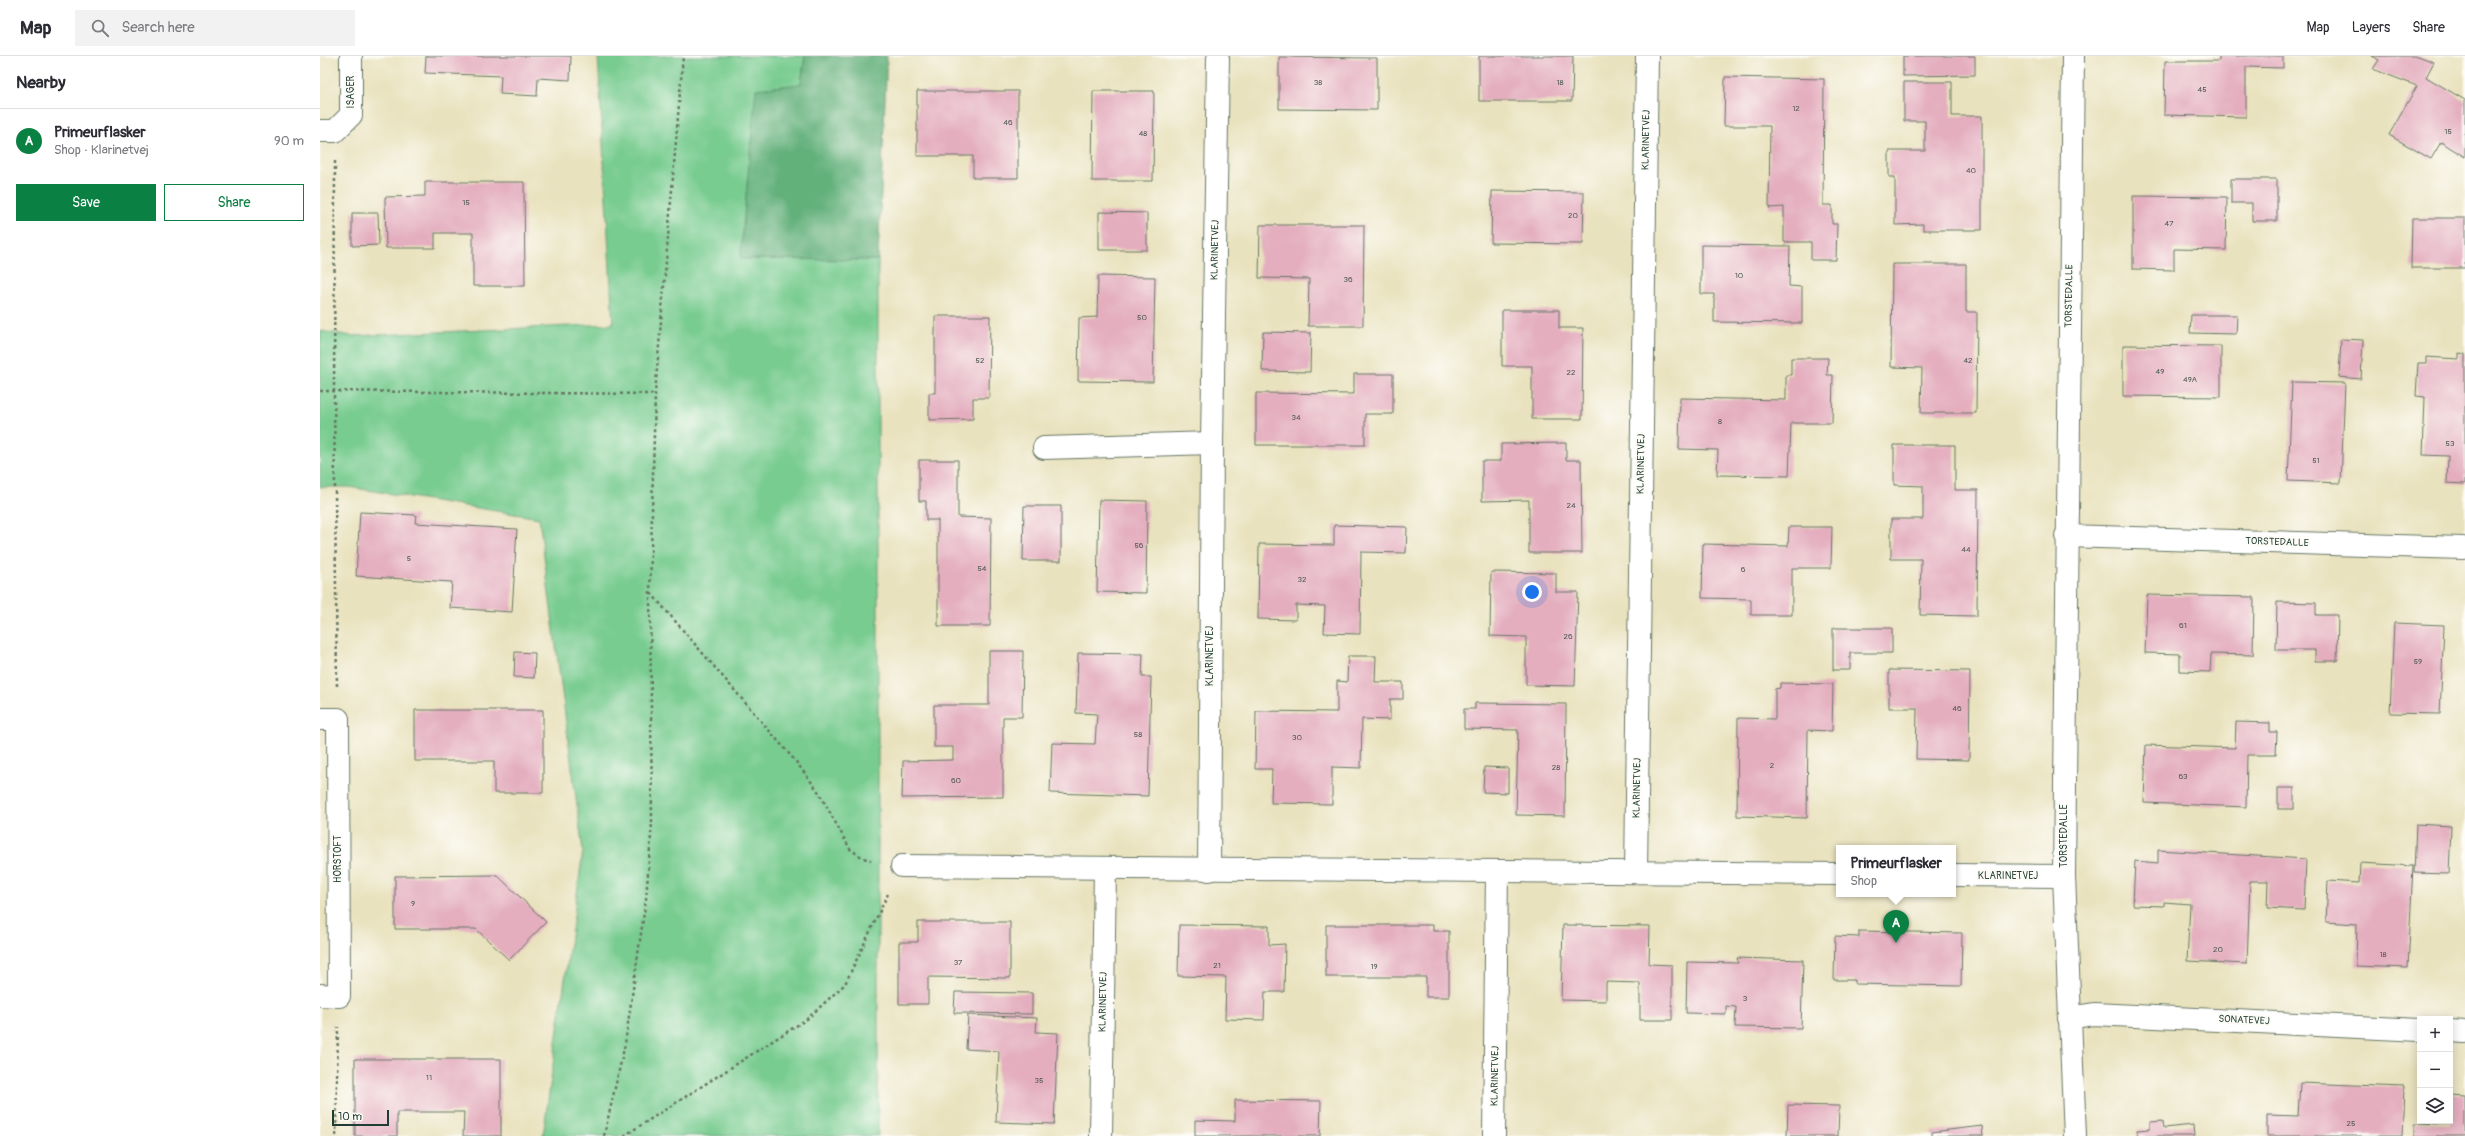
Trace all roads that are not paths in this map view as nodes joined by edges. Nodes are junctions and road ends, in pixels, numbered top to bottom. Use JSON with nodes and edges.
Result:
{"nodes":[{"id":1,"x":351,"y":56,"type":"edge"},
{"id":2,"x":1647,"y":56,"type":"edge"},
{"id":3,"x":2073,"y":56,"type":"edge"},
{"id":4,"x":1218,"y":58,"type":"dead end"},
{"id":5,"x":328,"y":131,"type":"edge"},
{"id":6,"x":1212,"y":443,"type":"junction"},
{"id":7,"x":1044,"y":448,"type":"dead end"},
{"id":8,"x":2066,"y":536,"type":"junction"},
{"id":9,"x":2463,"y":548,"type":"dead end"},
{"id":10,"x":329,"y":719,"type":"edge"},
{"id":11,"x":902,"y":866,"type":"road end"},
{"id":12,"x":1105,"y":868,"type":"junction"},
{"id":13,"x":1209,"y":870,"type":"junction"},
{"id":14,"x":1497,"y":871,"type":"junction"},
{"id":15,"x":1636,"y":872,"type":"junction"},
{"id":16,"x":1836,"y":874,"type":"edge"},
{"id":17,"x":1956,"y":875,"type":"edge"},
{"id":18,"x":2064,"y":876,"type":"junction"},
{"id":19,"x":330,"y":996,"type":"edge"},
{"id":20,"x":2069,"y":1018,"type":"junction"},
{"id":21,"x":2417,"y":1030,"type":"edge"},
{"id":22,"x":2453,"y":1031,"type":"edge"},
{"id":23,"x":2465,"y":1032,"type":"edge"},
{"id":24,"x":1101,"y":1136,"type":"edge"},
{"id":25,"x":1494,"y":1136,"type":"edge"},
{"id":26,"x":2076,"y":1136,"type":"edge"}],
"edges":[{"from":1,"to":5,"type":"street","name":"ISAGER"},
{"from":2,"to":15,"type":"street","name":"KLARINETVEJ"},
{"from":3,"to":8,"type":"street","name":"TORSTEDALLE"},
{"from":4,"to":6,"type":"street","name":"KLARINETVEJ"},
{"from":6,"to":7,"type":"street"},
{"from":6,"to":13,"type":"street","name":"KLARINETVEJ"},
{"from":8,"to":9,"type":"street","name":"TORSTEDALLE"},
{"from":8,"to":18,"type":"street","name":"TORSTEDALLE"},
{"from":10,"to":19,"type":"street","name":"HORSTOFT"},
{"from":11,"to":12,"type":"street"},
{"from":12,"to":13,"type":"street"},
{"from":12,"to":24,"type":"street","name":"KLARINETVEJ"},
{"from":13,"to":14,"type":"street"},
{"from":14,"to":15,"type":"street"},
{"from":14,"to":25,"type":"street","name":"KLARINETVEJ"},
{"from":15,"to":16,"type":"street"},
{"from":17,"to":18,"type":"street","name":"KLARINETVEJ"},
{"from":18,"to":20,"type":"street","name":"TORSTEDALLE"},
{"from":20,"to":21,"type":"street","name":"SONATEVEJ"},
{"from":20,"to":26,"type":"street","name":"TORSTEDALLE"},
{"from":22,"to":23,"type":"street"}]}
